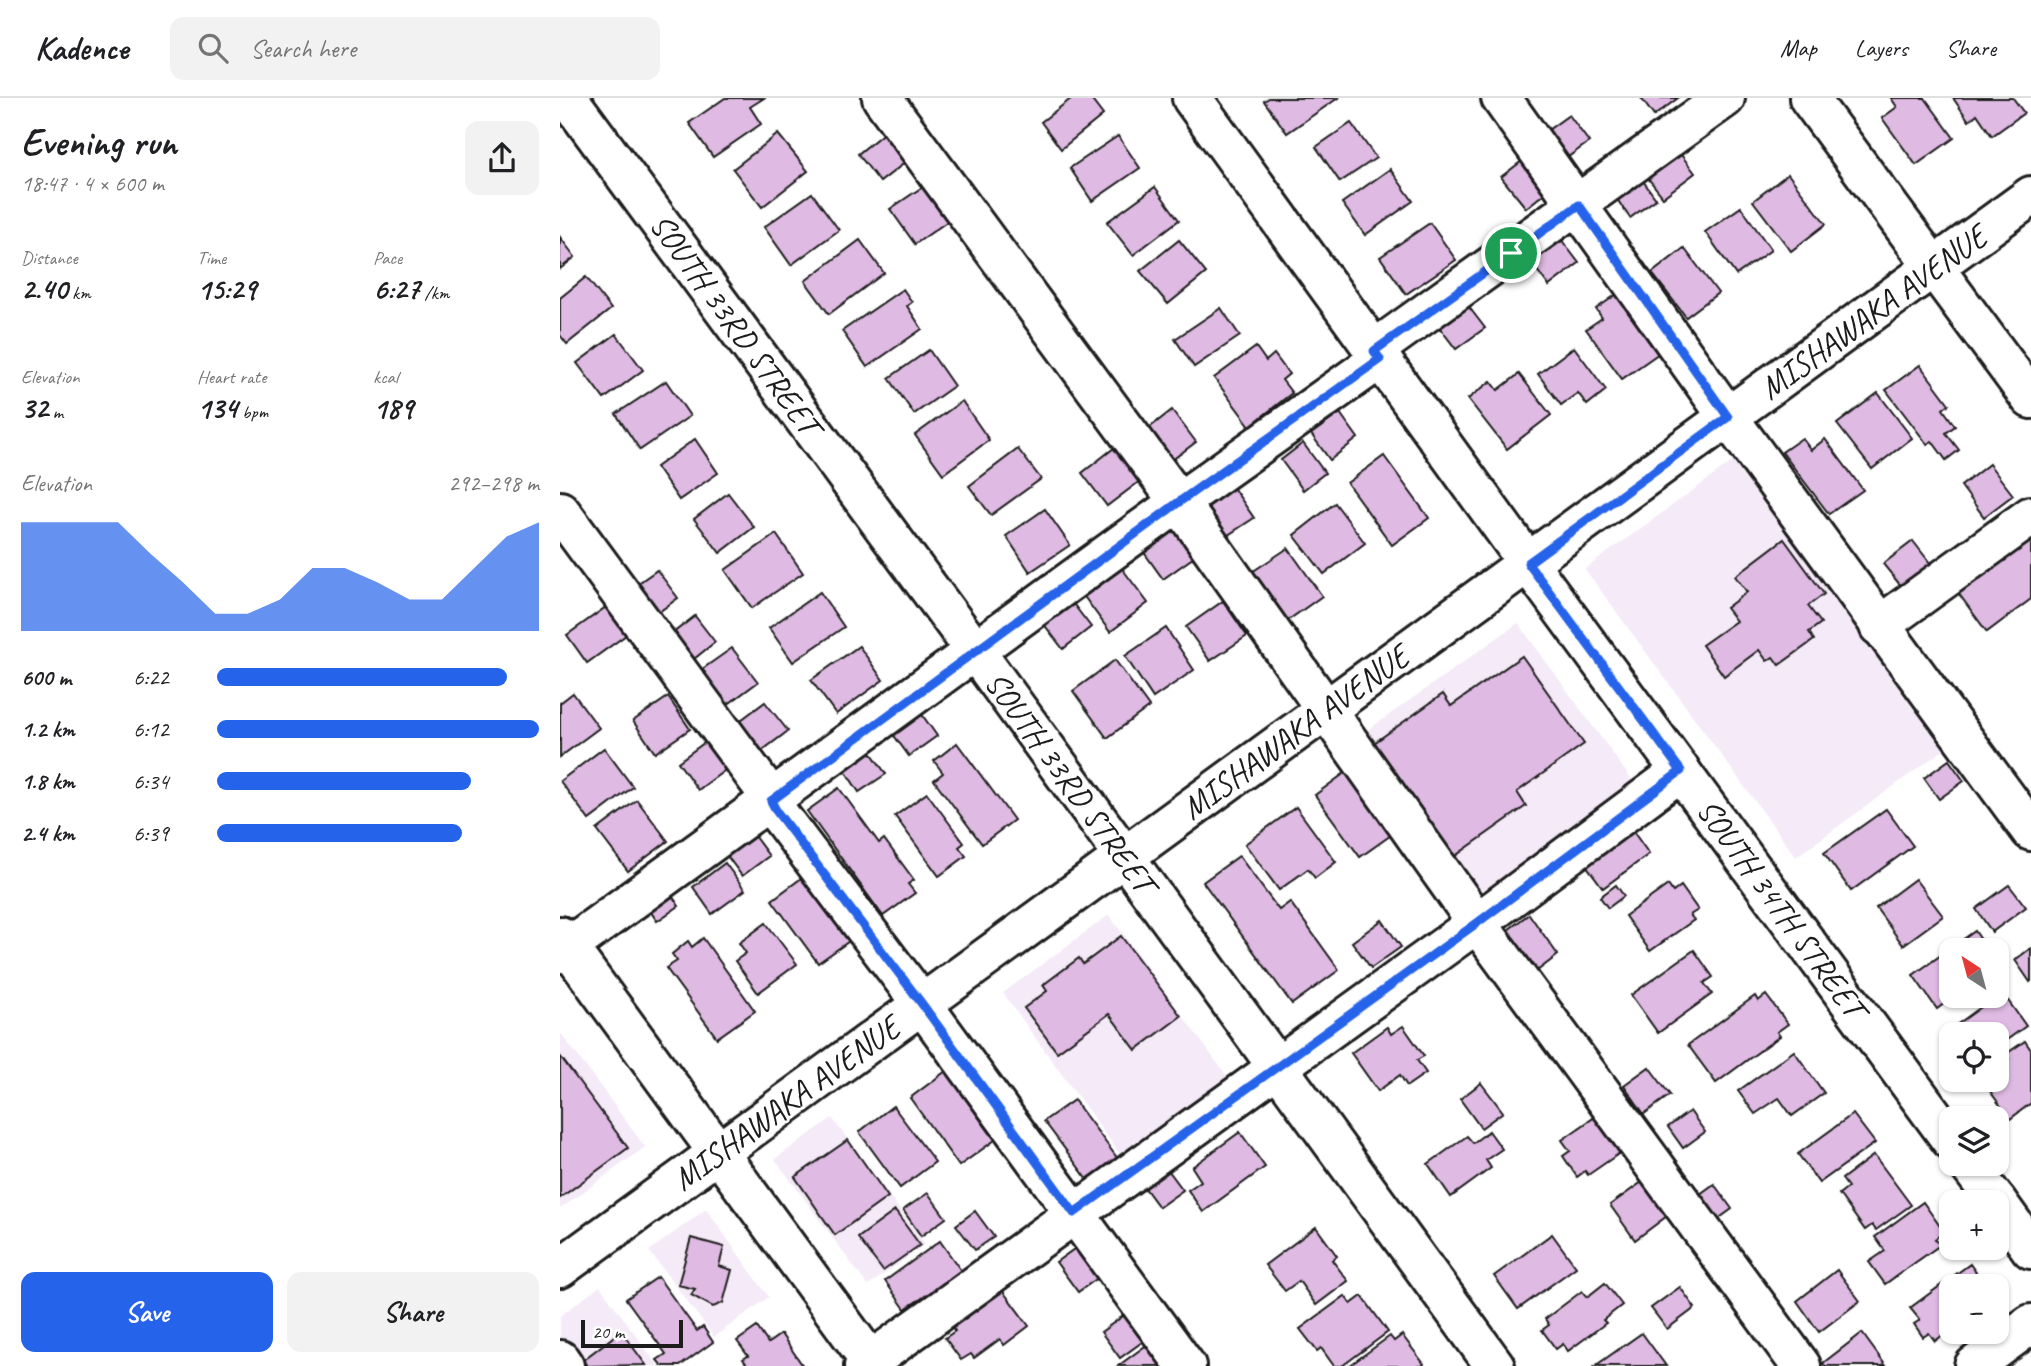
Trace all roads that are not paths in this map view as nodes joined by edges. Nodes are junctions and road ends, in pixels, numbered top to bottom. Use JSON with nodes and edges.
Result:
{"nodes":[{"id":1,"x":568,"y":98,"type":"edge"},
{"id":2,"x":881,"y":98,"type":"edge"},
{"id":3,"x":1192,"y":98,"type":"edge"},
{"id":4,"x":1501,"y":98,"type":"edge"},
{"id":5,"x":1725,"y":98,"type":"edge"},
{"id":6,"x":1809,"y":98,"type":"edge"},
{"id":7,"x":2031,"y":196,"type":"edge"},
{"id":8,"x":1579,"y":205,"type":"junction"},
{"id":9,"x":1934,"y":267,"type":"junction"},
{"id":10,"x":1377,"y":355,"type":"junction"},
{"id":11,"x":2031,"y":399,"type":"edge"},
{"id":12,"x":1728,"y":417,"type":"junction"},
{"id":13,"x":1179,"y":502,"type":"junction"},
{"id":14,"x":560,"y":511,"type":"edge"},
{"id":15,"x":2031,"y":516,"type":"edge"},
{"id":16,"x":1528,"y":563,"type":"junction"},
{"id":17,"x":1879,"y":626,"type":"junction"},
{"id":18,"x":975,"y":651,"type":"junction"},
{"id":19,"x":1324,"y":710,"type":"junction"},
{"id":20,"x":1681,"y":771,"type":"junction"},
{"id":21,"x":771,"y":801,"type":"junction"},
{"id":22,"x":2031,"y":831,"type":"edge"},
{"id":23,"x":1124,"y":857,"type":"junction"},
{"id":24,"x":1477,"y":923,"type":"junction"},
{"id":25,"x":563,"y":945,"type":"edge"},
{"id":26,"x":922,"y":1004,"type":"junction"},
{"id":27,"x":1278,"y":1066,"type":"junction"},
{"id":28,"x":1939,"y":1124,"type":"edge"},
{"id":29,"x":718,"y":1153,"type":"junction"},
{"id":30,"x":1074,"y":1213,"type":"junction"},
{"id":31,"x":2009,"y":1219,"type":"edge"},
{"id":32,"x":2031,"y":1250,"type":"edge"},
{"id":33,"x":560,"y":1268,"type":"edge"},
{"id":34,"x":2031,"y":1324,"type":"edge"},
{"id":35,"x":560,"y":1360,"type":"edge"},
{"id":36,"x":870,"y":1365,"type":"edge"},
{"id":37,"x":564,"y":1366,"type":"edge"},
{"id":38,"x":1186,"y":1366,"type":"edge"},
{"id":39,"x":1495,"y":1366,"type":"edge"},
{"id":40,"x":1801,"y":1366,"type":"edge"},
{"id":41,"x":1974,"y":1366,"type":"edge"}],
"edges":[{"from":1,"to":18,"type":"street","name":"SOUTH 33RD STREET"},
{"from":2,"to":13,"type":"street"},
{"from":3,"to":10,"type":"street","name":"SOUTH 34TH STREET"},
{"from":4,"to":8,"type":"street"},
{"from":5,"to":8,"type":"street"},
{"from":6,"to":9,"type":"street"},
{"from":7,"to":9,"type":"street","name":"MISHAWAKA AVENUE"},
{"from":8,"to":10,"type":"street"},
{"from":8,"to":12,"type":"street"},
{"from":9,"to":11,"type":"street"},
{"from":9,"to":12,"type":"street","name":"MISHAWAKA AVENUE"},
{"from":10,"to":13,"type":"street"},
{"from":10,"to":16,"type":"street","name":"SOUTH 34TH STREET"},
{"from":12,"to":16,"type":"street","name":"MISHAWAKA AVENUE"},
{"from":12,"to":17,"type":"street"},
{"from":13,"to":18,"type":"street"},
{"from":13,"to":19,"type":"street"},
{"from":14,"to":21,"type":"street"},
{"from":15,"to":17,"type":"street"},
{"from":16,"to":19,"type":"street","name":"MISHAWAKA AVENUE"},
{"from":16,"to":20,"type":"street","name":"SOUTH 34TH STREET"},
{"from":17,"to":22,"type":"street"},
{"from":18,"to":21,"type":"street"},
{"from":18,"to":23,"type":"street","name":"SOUTH 33RD STREET"},
{"from":19,"to":23,"type":"street","name":"MISHAWAKA AVENUE"},
{"from":19,"to":24,"type":"street"},
{"from":20,"to":24,"type":"street"},
{"from":20,"to":28,"type":"street","name":"SOUTH 34TH STREET"},
{"from":21,"to":25,"type":"street"},
{"from":21,"to":26,"type":"street"},
{"from":23,"to":26,"type":"street","name":"MISHAWAKA AVENUE"},
{"from":23,"to":27,"type":"street","name":"SOUTH 33RD STREET"},
{"from":24,"to":27,"type":"street"},
{"from":24,"to":40,"type":"street"},
{"from":25,"to":29,"type":"street"},
{"from":26,"to":29,"type":"street","name":"MISHAWAKA AVENUE"},
{"from":26,"to":30,"type":"street"},
{"from":27,"to":30,"type":"street"},
{"from":27,"to":39,"type":"street","name":"SOUTH 33RD STREET"},
{"from":29,"to":33,"type":"street","name":"MISHAWAKA AVENUE"},
{"from":29,"to":36,"type":"street"},
{"from":30,"to":36,"type":"street"},
{"from":30,"to":38,"type":"street"},
{"from":31,"to":32,"type":"street"},
{"from":34,"to":41,"type":"street"},
{"from":35,"to":37,"type":"street"}]}
